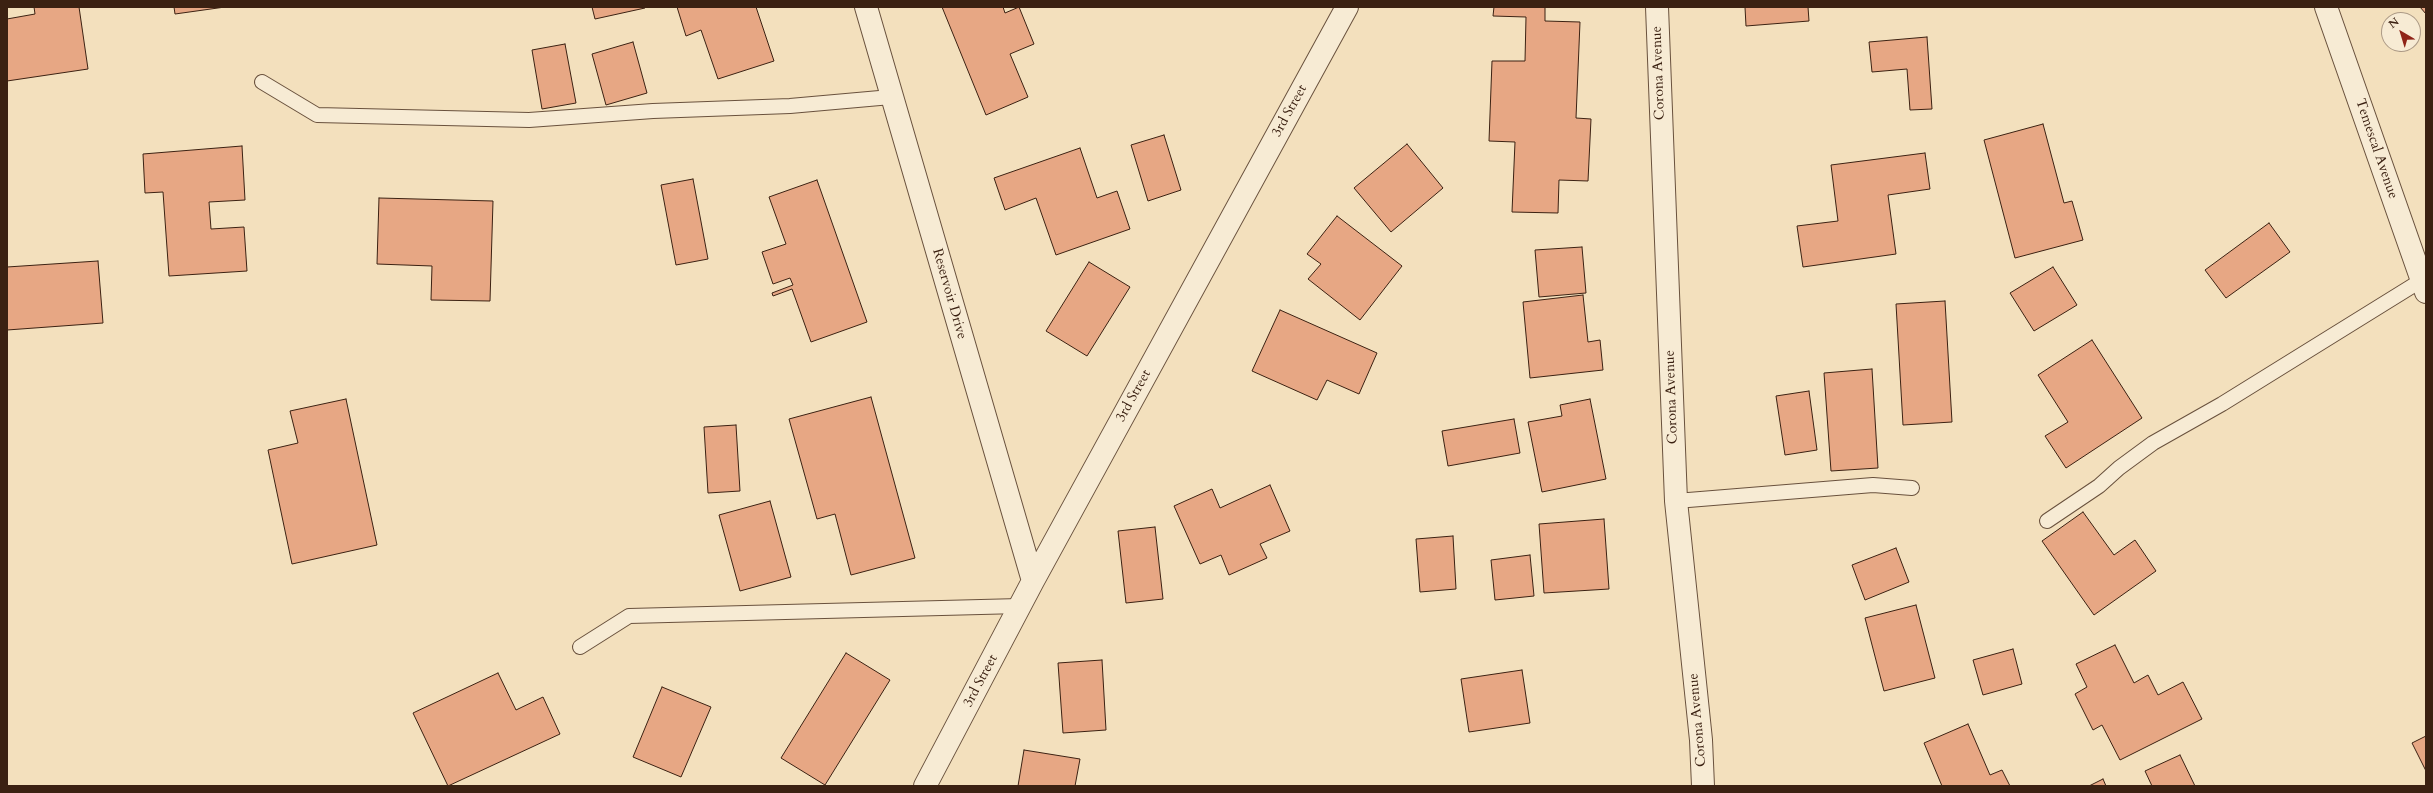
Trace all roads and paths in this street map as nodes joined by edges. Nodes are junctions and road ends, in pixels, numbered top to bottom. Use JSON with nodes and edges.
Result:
{"nodes":[{"id":1,"x":866,"y":7,"type":"edge"},
{"id":2,"x":1347,"y":7,"type":"edge"},
{"id":3,"x":1657,"y":7,"type":"edge"},
{"id":4,"x":2326,"y":7,"type":"edge"},
{"id":5,"x":262,"y":82,"type":"dead end"},
{"id":6,"x":891,"y":96,"type":"junction"},
{"id":7,"x":2424,"y":286,"type":"edge"},
{"id":8,"x":1912,"y":488,"type":"dead end"},
{"id":9,"x":1676,"y":501,"type":"junction"},
{"id":10,"x":2047,"y":521,"type":"dead end"},
{"id":11,"x":1033,"y":581,"type":"junction"},
{"id":12,"x":1020,"y":606,"type":"junction"},
{"id":13,"x":580,"y":647,"type":"dead end"},
{"id":14,"x":925,"y":786,"type":"edge"},
{"id":15,"x":1703,"y":786,"type":"edge"}],
"edges":[{"from":1,"to":6,"type":"street","name":"Reservoir Drive"},
{"from":2,"to":11,"type":"street","name":"3rd Street"},
{"from":3,"to":9,"type":"street","name":"Corona Avenue"},
{"from":4,"to":7,"type":"street","name":"Temescal Avenue"},
{"from":5,"to":6,"type":"lane"},
{"from":6,"to":11,"type":"street","name":"Reservoir Drive"},
{"from":7,"to":10,"type":"lane"},
{"from":8,"to":9,"type":"lane"},
{"from":9,"to":15,"type":"street","name":"Corona Avenue"},
{"from":11,"to":12,"type":"street","name":"3rd Street"},
{"from":12,"to":13,"type":"lane"},
{"from":12,"to":14,"type":"street","name":"3rd Street"}]}
